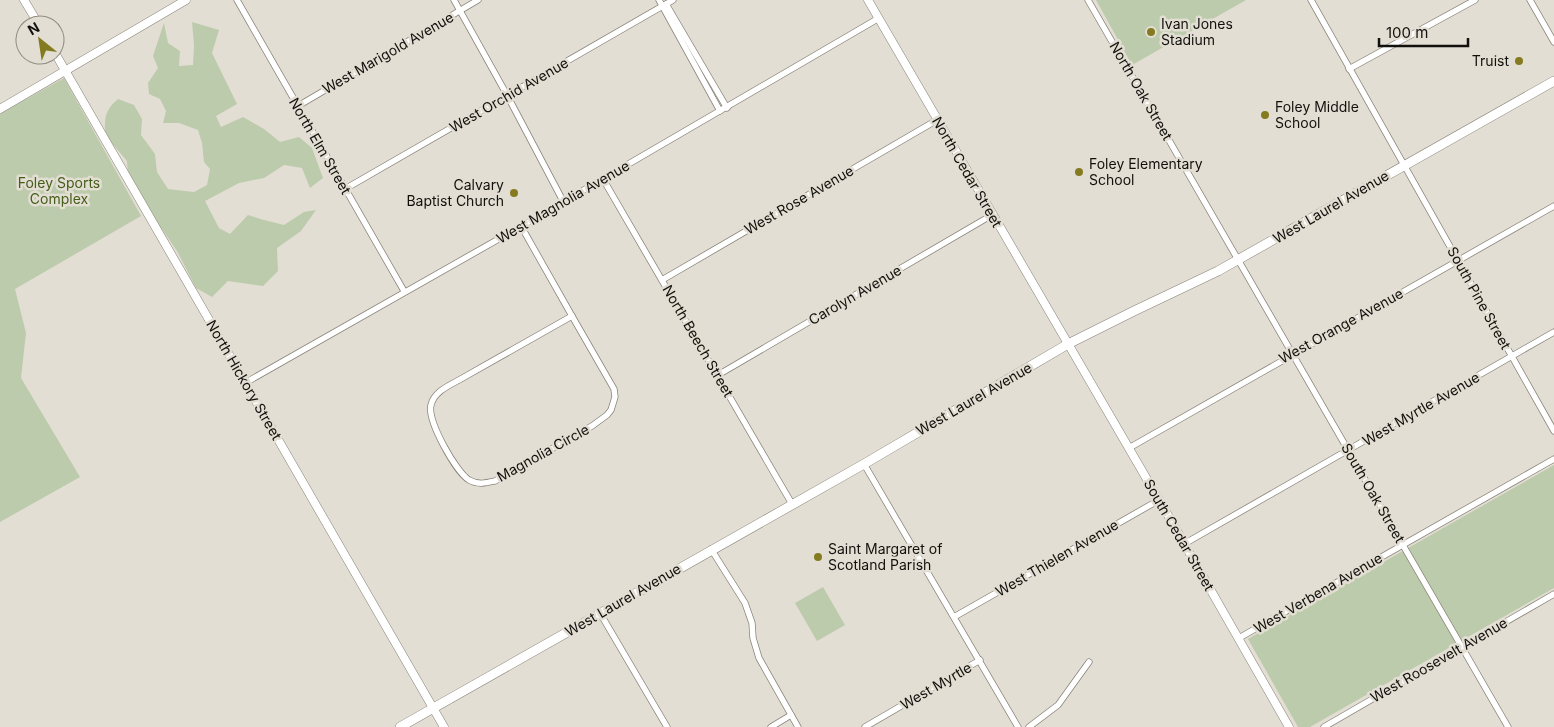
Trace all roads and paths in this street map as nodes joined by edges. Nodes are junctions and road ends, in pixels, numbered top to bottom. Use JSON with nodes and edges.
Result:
{"nodes":[{"id":1,"x":24,"y":0,"type":"edge"},
{"id":2,"x":186,"y":0,"type":"edge"},
{"id":3,"x":237,"y":0,"type":"edge"},
{"id":4,"x":454,"y":0,"type":"edge"},
{"id":5,"x":478,"y":0,"type":"edge"},
{"id":6,"x":659,"y":0,"type":"edge"},
{"id":7,"x":673,"y":0,"type":"edge"},
{"id":8,"x":868,"y":0,"type":"edge"},
{"id":9,"x":1088,"y":0,"type":"edge"},
{"id":10,"x":1311,"y":0,"type":"edge"},
{"id":11,"x":1475,"y":0,"type":"edge"},
{"id":12,"x":1530,"y":0,"type":"edge"},
{"id":13,"x":664,"y":5,"type":"junction"},
{"id":14,"x":460,"y":10,"type":"junction"},
{"id":15,"x":33,"y":15,"type":"edge"},
{"id":16,"x":879,"y":18,"type":"junction"},
{"id":17,"x":1554,"y":42,"type":"edge"},
{"id":18,"x":62,"y":65,"type":"edge"},
{"id":19,"x":1349,"y":69,"type":"junction"},
{"id":20,"x":66,"y":72,"type":"junction"},
{"id":21,"x":1554,"y":81,"type":"edge"},
{"id":22,"x":508,"y":95,"type":"junction"},
{"id":23,"x":298,"y":106,"type":"junction"},
{"id":24,"x":726,"y":108,"type":"junction"},
{"id":25,"x":0,"y":109,"type":"edge"},
{"id":26,"x":720,"y":111,"type":"junction"},
{"id":27,"x":937,"y":120,"type":"junction"},
{"id":28,"x":1404,"y":165,"type":"junction"},
{"id":29,"x":603,"y":179,"type":"junction"},
{"id":30,"x":345,"y":189,"type":"junction"},
{"id":31,"x":563,"y":201,"type":"junction"},
{"id":32,"x":1554,"y":206,"type":"edge"},
{"id":33,"x":992,"y":215,"type":"junction"},
{"id":34,"x":521,"y":226,"type":"junction"},
{"id":35,"x":1239,"y":260,"type":"junction"},
{"id":36,"x":1458,"y":260,"type":"junction"},
{"id":37,"x":662,"y":280,"type":"junction"},
{"id":38,"x":404,"y":291,"type":"junction"},
{"id":39,"x":572,"y":316,"type":"junction"},
{"id":40,"x":1554,"y":332,"type":"edge"},
{"id":41,"x":1068,"y":344,"type":"junction"},
{"id":42,"x":1293,"y":354,"type":"junction"},
{"id":43,"x":1512,"y":357,"type":"junction"},
{"id":44,"x":718,"y":375,"type":"junction"},
{"id":45,"x":245,"y":383,"type":"junction"},
{"id":46,"x":1554,"y":431,"type":"edge"},
{"id":47,"x":1129,"y":448,"type":"junction"},
{"id":48,"x":1348,"y":450,"type":"junction"},
{"id":49,"x":1554,"y":459,"type":"edge"},
{"id":50,"x":864,"y":464,"type":"junction"},
{"id":51,"x":1159,"y":500,"type":"junction"},
{"id":52,"x":792,"y":504,"type":"junction"},
{"id":53,"x":1184,"y":544,"type":"junction"},
{"id":54,"x":1403,"y":545,"type":"junction"},
{"id":55,"x":712,"y":549,"type":"junction"},
{"id":56,"x":1554,"y":594,"type":"edge"},
{"id":57,"x":600,"y":613,"type":"junction"},
{"id":58,"x":954,"y":617,"type":"junction"},
{"id":59,"x":1239,"y":638,"type":"junction"},
{"id":60,"x":1462,"y":646,"type":"junction"},
{"id":61,"x":980,"y":660,"type":"junction"},
{"id":62,"x":1089,"y":662,"type":"dead end"},
{"id":63,"x":433,"y":708,"type":"junction"},
{"id":64,"x":791,"y":715,"type":"junction"},
{"id":65,"x":400,"y":727,"type":"edge"},
{"id":66,"x":444,"y":727,"type":"edge"},
{"id":67,"x":668,"y":727,"type":"edge"},
{"id":68,"x":771,"y":727,"type":"edge"},
{"id":69,"x":798,"y":727,"type":"edge"},
{"id":70,"x":865,"y":727,"type":"edge"},
{"id":71,"x":1018,"y":727,"type":"edge"},
{"id":72,"x":1029,"y":727,"type":"edge"},
{"id":73,"x":1289,"y":727,"type":"edge"},
{"id":74,"x":1324,"y":727,"type":"edge"},
{"id":75,"x":1508,"y":727,"type":"edge"}],
"edges":[{"from":1,"to":15,"type":"street"},
{"from":2,"to":20,"type":"street"},
{"from":3,"to":23,"type":"street","name":"North Elm Street"},
{"from":4,"to":14,"type":"street"},
{"from":5,"to":14,"type":"street","name":"West Marigold Avenue"},
{"from":6,"to":13,"type":"street"},
{"from":7,"to":13,"type":"street","name":"West Orchid Avenue"},
{"from":8,"to":16,"type":"street","name":"North Cedar Street"},
{"from":9,"to":35,"type":"street","name":"North Oak Street"},
{"from":10,"to":19,"type":"street","name":"South Pine Street"},
{"from":11,"to":19,"type":"street"},
{"from":12,"to":17,"type":"street"},
{"from":13,"to":22,"type":"street","name":"West Orchid Avenue"},
{"from":13,"to":24,"type":"street"},
{"from":13,"to":26,"type":"street"},
{"from":14,"to":22,"type":"street"},
{"from":14,"to":23,"type":"street","name":"West Marigold Avenue"},
{"from":16,"to":24,"type":"street","name":"West Magnolia Avenue"},
{"from":16,"to":27,"type":"street","name":"North Cedar Street"},
{"from":18,"to":20,"type":"street","name":"North Hickory Street"},
{"from":19,"to":28,"type":"street","name":"South Pine Street"},
{"from":20,"to":25,"type":"street"},
{"from":20,"to":45,"type":"street","name":"North Hickory Street"},
{"from":21,"to":28,"type":"main road","name":"West Laurel Avenue"},
{"from":22,"to":30,"type":"street","name":"West Orchid Avenue"},
{"from":22,"to":31,"type":"street"},
{"from":23,"to":30,"type":"street","name":"North Elm Street"},
{"from":24,"to":26,"type":"street","name":"West Magnolia Avenue"},
{"from":26,"to":29,"type":"street","name":"West Magnolia Avenue"},
{"from":27,"to":33,"type":"street","name":"North Cedar Street"},
{"from":27,"to":37,"type":"street","name":"West Rose Avenue"},
{"from":28,"to":35,"type":"main road","name":"West Laurel Avenue"},
{"from":28,"to":36,"type":"street","name":"South Pine Street"},
{"from":29,"to":31,"type":"street","name":"West Magnolia Avenue"},
{"from":29,"to":37,"type":"street","name":"North Beech Street"},
{"from":30,"to":38,"type":"street","name":"North Elm Street"},
{"from":31,"to":34,"type":"street","name":"West Magnolia Avenue"},
{"from":32,"to":36,"type":"street","name":"West Orange Avenue"},
{"from":33,"to":41,"type":"street","name":"North Cedar Street"},
{"from":33,"to":44,"type":"street","name":"Carolyn Avenue"},
{"from":34,"to":38,"type":"street","name":"West Magnolia Avenue"},
{"from":34,"to":39,"type":"street","name":"Magnolia Circle"},
{"from":35,"to":41,"type":"main road","name":"West Laurel Avenue"},
{"from":35,"to":42,"type":"street","name":"South Oak Street"},
{"from":36,"to":42,"type":"street","name":"West Orange Avenue"},
{"from":36,"to":43,"type":"street","name":"South Pine Street"},
{"from":37,"to":44,"type":"street","name":"North Beech Street"},
{"from":38,"to":45,"type":"street","name":"West Magnolia Avenue"},
{"from":39,"to":39,"type":"street","name":"Magnolia Circle"},
{"from":40,"to":43,"type":"street","name":"West Myrtle Avenue"},
{"from":41,"to":47,"type":"street","name":"South Cedar Street"},
{"from":41,"to":50,"type":"main road","name":"West Laurel Avenue"},
{"from":42,"to":47,"type":"street","name":"West Orange Avenue"},
{"from":42,"to":48,"type":"street","name":"South Oak Street"},
{"from":43,"to":46,"type":"street","name":"South Pine Street"},
{"from":43,"to":48,"type":"street","name":"West Myrtle Avenue"},
{"from":44,"to":52,"type":"street","name":"North Beech Street"},
{"from":45,"to":63,"type":"street","name":"North Hickory Street"},
{"from":47,"to":51,"type":"street","name":"South Cedar Street"},
{"from":48,"to":53,"type":"street","name":"West Myrtle Avenue"},
{"from":48,"to":54,"type":"street","name":"South Oak Street"},
{"from":49,"to":54,"type":"street","name":"West Verbena Avenue"},
{"from":50,"to":52,"type":"main road","name":"West Laurel Avenue"},
{"from":50,"to":58,"type":"street"},
{"from":51,"to":53,"type":"street","name":"South Cedar Street"},
{"from":51,"to":58,"type":"street","name":"West Thielen Avenue"},
{"from":52,"to":55,"type":"main road","name":"West Laurel Avenue"},
{"from":53,"to":59,"type":"street","name":"South Cedar Street"},
{"from":54,"to":59,"type":"street","name":"West Verbena Avenue"},
{"from":54,"to":60,"type":"street","name":"South Oak Street"},
{"from":55,"to":57,"type":"main road","name":"West Laurel Avenue"},
{"from":55,"to":64,"type":"street"},
{"from":56,"to":60,"type":"street","name":"West Roosevelt Avenue"},
{"from":57,"to":63,"type":"main road","name":"West Laurel Avenue"},
{"from":57,"to":67,"type":"street"},
{"from":58,"to":61,"type":"street"},
{"from":59,"to":73,"type":"street","name":"South Cedar Street"},
{"from":60,"to":74,"type":"street","name":"West Roosevelt Avenue"},
{"from":60,"to":75,"type":"street","name":"South Oak Street"},
{"from":61,"to":70,"type":"street","name":"West Myrtle"},
{"from":61,"to":71,"type":"street"},
{"from":62,"to":72,"type":"street"},
{"from":63,"to":65,"type":"main road","name":"West Laurel Avenue"},
{"from":63,"to":66,"type":"street","name":"North Hickory Street"},
{"from":64,"to":68,"type":"street"},
{"from":64,"to":69,"type":"street"}]}
